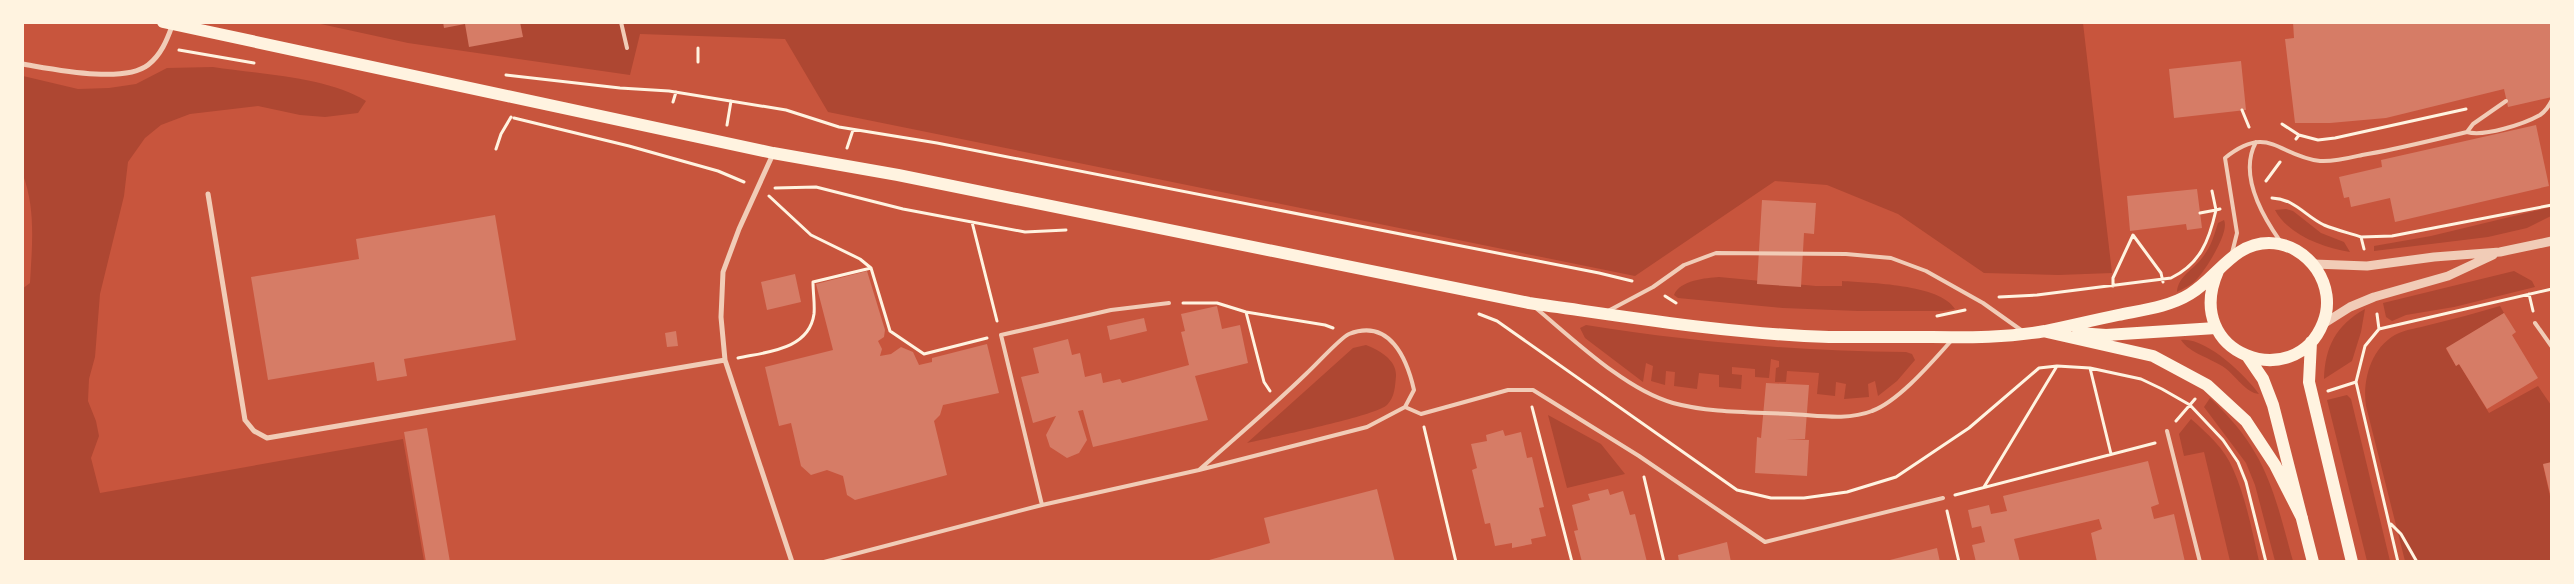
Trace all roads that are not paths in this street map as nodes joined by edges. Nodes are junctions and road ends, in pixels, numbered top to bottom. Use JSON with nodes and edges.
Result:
{"nodes":[{"id":1,"x":621,"y":22,"type":"edge"},
{"id":2,"x":168,"y":24,"type":"edge"},
{"id":3,"x":627,"y":48,"type":"dead end"},
{"id":4,"x":22,"y":64,"type":"edge"},
{"id":5,"x":2552,"y":100,"type":"edge"},
{"id":6,"x":2506,"y":101,"type":"dead end"},
{"id":7,"x":2467,"y":132,"type":"junction"},
{"id":8,"x":2256,"y":142,"type":"junction"},
{"id":9,"x":773,"y":153,"type":"junction"},
{"id":10,"x":208,"y":194,"type":"dead end"},
{"id":11,"x":2552,"y":241,"type":"edge"},
{"id":12,"x":2282,"y":244,"type":"junction"},
{"id":13,"x":2500,"y":252,"type":"junction"},
{"id":14,"x":2230,"y":257,"type":"junction"},
{"id":15,"x":2314,"y":264,"type":"junction"},
{"id":16,"x":2218,"y":271,"type":"junction"},
{"id":17,"x":1169,"y":303,"type":"road end"},
{"id":18,"x":1530,"y":303,"type":"junction"},
{"id":19,"x":1603,"y":313,"type":"junction"},
{"id":20,"x":2535,"y":323,"type":"dead end"},
{"id":21,"x":2323,"y":324,"type":"junction"},
{"id":22,"x":2216,"y":328,"type":"junction"},
{"id":23,"x":2043,"y":331,"type":"junction"},
{"id":24,"x":2025,"y":333,"type":"junction"},
{"id":25,"x":1955,"y":337,"type":"junction"},
{"id":26,"x":2311,"y":342,"type":"junction"},
{"id":27,"x":2552,"y":347,"type":"edge"},
{"id":28,"x":2248,"y":357,"type":"junction"},
{"id":29,"x":725,"y":360,"type":"junction"},
{"id":30,"x":1405,"y":407,"type":"junction"},
{"id":31,"x":2167,"y":431,"type":"road end"},
{"id":32,"x":1199,"y":470,"type":"junction"},
{"id":33,"x":1943,"y":498,"type":"road end"},
{"id":34,"x":1042,"y":504,"type":"junction"},
{"id":35,"x":2302,"y":518,"type":"junction"},
{"id":36,"x":792,"y":562,"type":"edge"},
{"id":37,"x":824,"y":562,"type":"edge"},
{"id":38,"x":2200,"y":562,"type":"edge"},
{"id":39,"x":2313,"y":562,"type":"edge"},
{"id":40,"x":2352,"y":562,"type":"edge"}],
"edges":[{"from":1,"to":3,"type":"lane"},
{"from":2,"to":4,"type":"street"},
{"from":2,"to":9,"type":"main road"},
{"from":5,"to":7,"type":"lane"},
{"from":6,"to":7,"type":"lane"},
{"from":7,"to":8,"type":"lane"},
{"from":8,"to":12,"type":"lane"},
{"from":8,"to":14,"type":"lane"},
{"from":9,"to":18,"type":"main road"},
{"from":9,"to":29,"type":"street"},
{"from":10,"to":29,"type":"street"},
{"from":11,"to":13,"type":"street"},
{"from":12,"to":14,"type":"main road"},
{"from":12,"to":15,"type":"main road"},
{"from":13,"to":15,"type":"street"},
{"from":13,"to":21,"type":"street"},
{"from":14,"to":16,"type":"main road"},
{"from":15,"to":21,"type":"main road"},
{"from":16,"to":22,"type":"main road"},
{"from":16,"to":23,"type":"main road"},
{"from":17,"to":34,"type":"lane"},
{"from":18,"to":19,"type":"main road"},
{"from":18,"to":25,"type":"lane"},
{"from":19,"to":24,"type":"lane"},
{"from":19,"to":25,"type":"main road"},
{"from":20,"to":27,"type":"lane"},
{"from":21,"to":26,"type":"main road"},
{"from":22,"to":23,"type":"main road"},
{"from":22,"to":28,"type":"main road"},
{"from":23,"to":24,"type":"main road"},
{"from":23,"to":35,"type":"main road"},
{"from":24,"to":25,"type":"main road"},
{"from":26,"to":28,"type":"main road"},
{"from":26,"to":40,"type":"main road"},
{"from":28,"to":35,"type":"main road"},
{"from":29,"to":36,"type":"street"},
{"from":30,"to":32,"type":"lane"},
{"from":30,"to":32,"type":"lane"},
{"from":30,"to":33,"type":"lane"},
{"from":31,"to":38,"type":"lane"},
{"from":32,"to":34,"type":"lane"},
{"from":34,"to":37,"type":"lane"},
{"from":35,"to":39,"type":"main road"}]}
